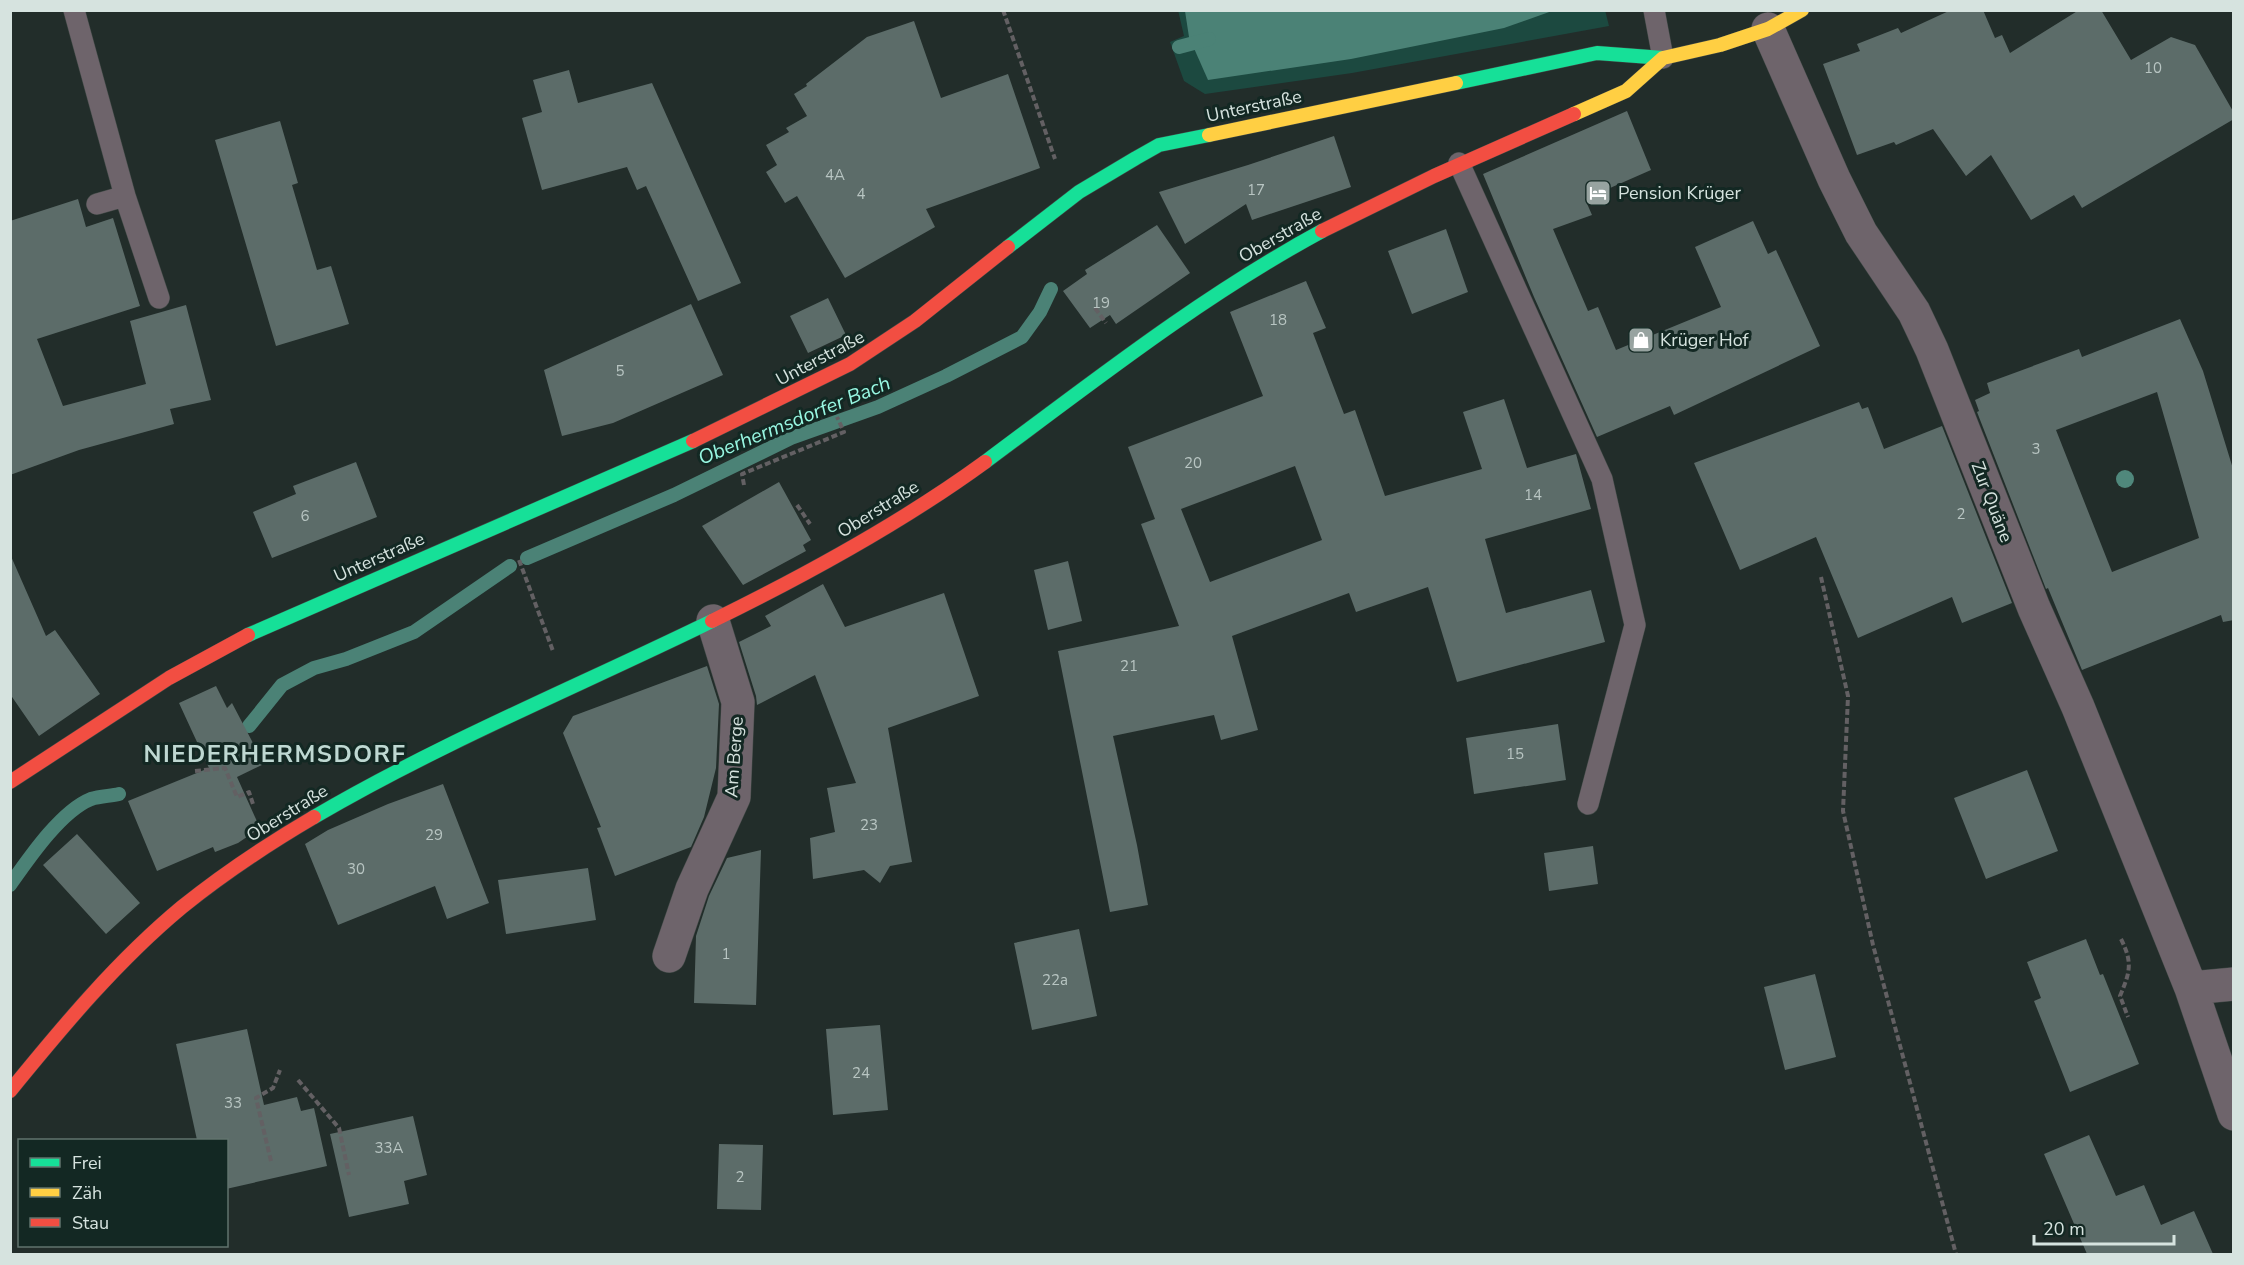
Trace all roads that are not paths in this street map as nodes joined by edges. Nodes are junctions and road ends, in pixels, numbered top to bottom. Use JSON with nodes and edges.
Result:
{"nodes":[{"id":1,"x":74,"y":10,"type":"edge"},
{"id":2,"x":1654,"y":10,"type":"edge"},
{"id":3,"x":1802,"y":10,"type":"edge"},
{"id":4,"x":1768,"y":29,"type":"junction"},
{"id":5,"x":1663,"y":58,"type":"junction"},
{"id":6,"x":1459,"y":163,"type":"junction"},
{"id":7,"x":125,"y":196,"type":"junction"},
{"id":8,"x":97,"y":204,"type":"dead end"},
{"id":9,"x":159,"y":298,"type":"dead end"},
{"id":10,"x":712,"y":621,"type":"junction"},
{"id":11,"x":10,"y":782,"type":"edge"},
{"id":12,"x":1588,"y":804,"type":"dead end"},
{"id":13,"x":669,"y":956,"type":"dead end"},
{"id":14,"x":2234,"y":984,"type":"edge"},
{"id":15,"x":2191,"y":988,"type":"junction"},
{"id":16,"x":10,"y":1091,"type":"edge"},
{"id":17,"x":2234,"y":1114,"type":"edge"}],
"edges":[{"from":1,"to":7,"type":"lane"},
{"from":2,"to":5,"type":"lane"},
{"from":3,"to":4,"type":"street","name":"Oberstraße"},
{"from":4,"to":5,"type":"street","name":"Oberstraße"},
{"from":4,"to":15,"type":"street","name":"Zur Quäne"},
{"from":5,"to":6,"type":"street","name":"Oberstraße"},
{"from":5,"to":11,"type":"street","name":"Unterstraße"},
{"from":6,"to":10,"type":"street","name":"Oberstraße"},
{"from":6,"to":12,"type":"lane"},
{"from":7,"to":8,"type":"lane"},
{"from":7,"to":9,"type":"lane"},
{"from":10,"to":13,"type":"street","name":"Am Berge"},
{"from":10,"to":16,"type":"street","name":"Oberstraße"},
{"from":14,"to":15,"type":"street"},
{"from":15,"to":17,"type":"street","name":"Zur Quäne"}]}
